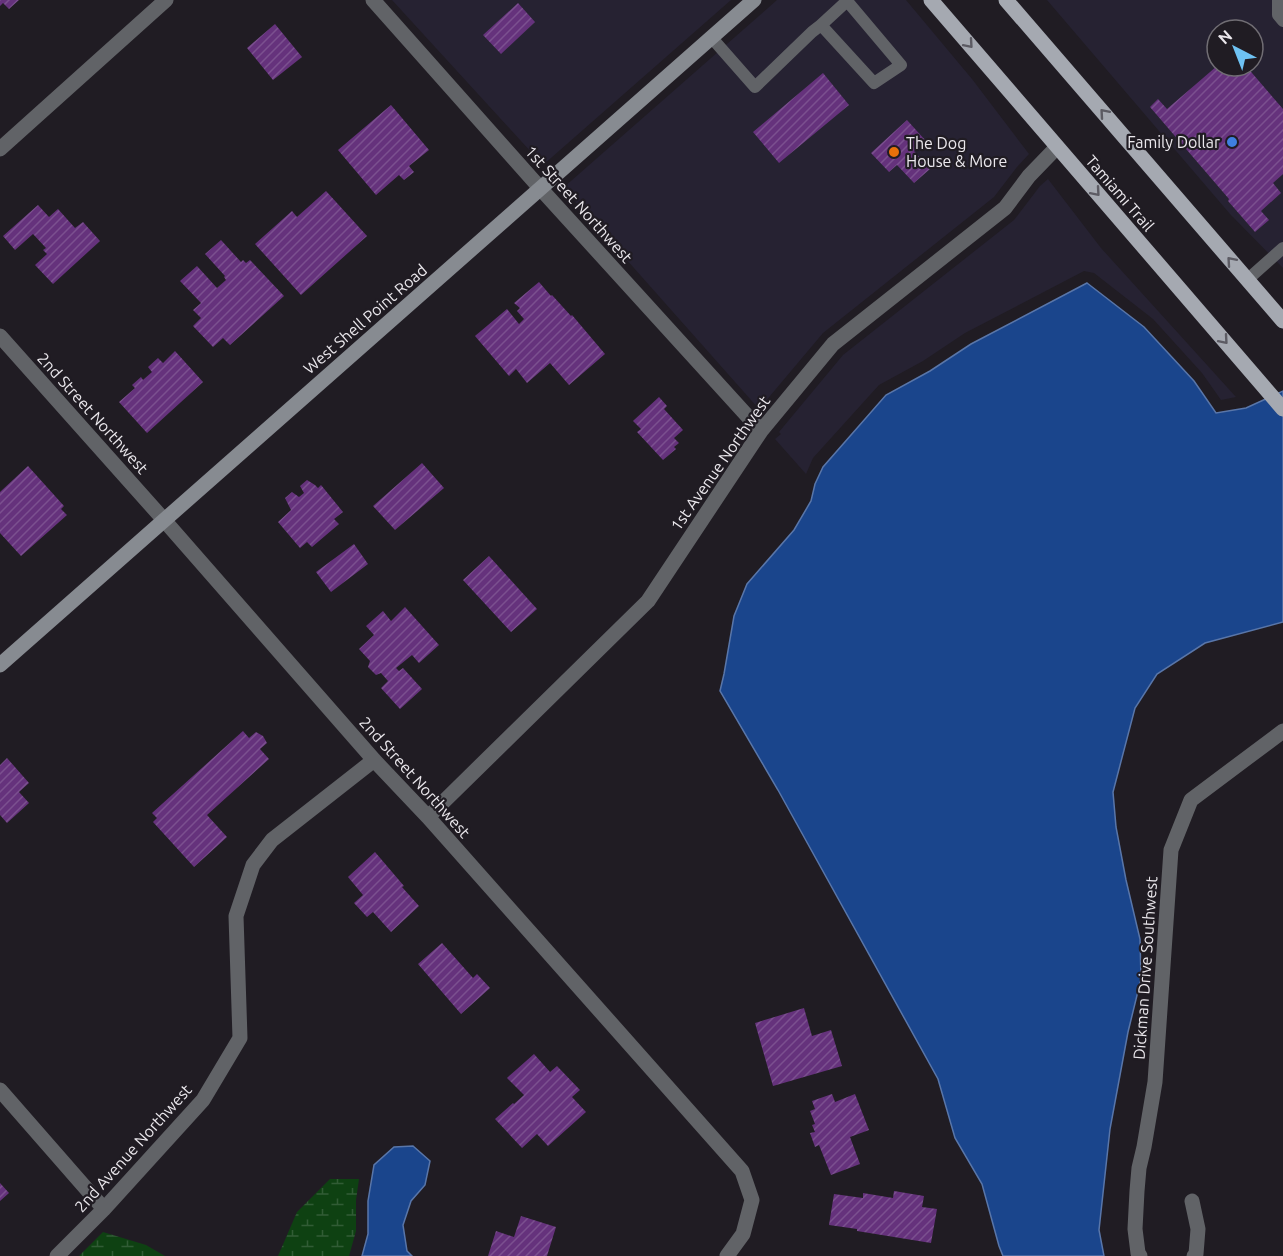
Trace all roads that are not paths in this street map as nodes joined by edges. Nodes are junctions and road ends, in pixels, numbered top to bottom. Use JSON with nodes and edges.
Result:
{"nodes":[{"id":1,"x":166,"y":0,"type":"edge"},
{"id":2,"x":373,"y":0,"type":"edge"},
{"id":3,"x":754,"y":0,"type":"edge"},
{"id":4,"x":931,"y":0,"type":"edge"},
{"id":5,"x":1006,"y":0,"type":"edge"},
{"id":6,"x":1278,"y":0,"type":"edge"},
{"id":7,"x":1283,"y":21,"type":"edge"},
{"id":8,"x":821,"y":25,"type":"junction"},
{"id":9,"x":711,"y":37,"type":"junction"},
{"id":10,"x":1058,"y":147,"type":"junction"},
{"id":11,"x":0,"y":148,"type":"edge"},
{"id":12,"x":540,"y":188,"type":"junction"},
{"id":13,"x":1283,"y":248,"type":"edge"},
{"id":14,"x":1247,"y":280,"type":"junction"},
{"id":15,"x":1283,"y":321,"type":"edge"},
{"id":16,"x":0,"y":336,"type":"edge"},
{"id":17,"x":1283,"y":409,"type":"edge"},
{"id":18,"x":760,"y":431,"type":"junction"},
{"id":19,"x":164,"y":520,"type":"junction"},
{"id":20,"x":0,"y":665,"type":"edge"},
{"id":21,"x":1283,"y":731,"type":"edge"},
{"id":22,"x":374,"y":760,"type":"junction"},
{"id":23,"x":428,"y":817,"type":"junction"},
{"id":24,"x":0,"y":1090,"type":"edge"},
{"id":25,"x":1192,"y":1201,"type":"dead end"},
{"id":26,"x":104,"y":1209,"type":"junction"},
{"id":27,"x":57,"y":1256,"type":"edge"},
{"id":28,"x":727,"y":1256,"type":"edge"},
{"id":29,"x":1140,"y":1256,"type":"edge"},
{"id":30,"x":1194,"y":1256,"type":"edge"}],
"edges":[{"from":1,"to":11,"type":"street"},
{"from":2,"to":12,"type":"street","name":"1st Street Northwest"},
{"from":3,"to":9,"type":"street","name":"West Shell Point Road"},
{"from":4,"to":10,"type":"main road","name":"Tamiami Trail","one_way":true},
{"from":14,"to":5,"type":"main road","one_way":true},
{"from":6,"to":7,"type":"lane"},
{"from":8,"to":8,"type":"lane"},
{"from":8,"to":9,"type":"lane"},
{"from":9,"to":12,"type":"street","name":"West Shell Point Road"},
{"from":10,"to":17,"type":"main road","name":"Tamiami Trail","one_way":true},
{"from":10,"to":18,"type":"street","name":"1st Avenue Northwest"},
{"from":12,"to":18,"type":"street","name":"1st Street Northwest"},
{"from":12,"to":19,"type":"street","name":"West Shell Point Road"},
{"from":13,"to":14,"type":"lane"},
{"from":14,"to":15,"type":"main road"},
{"from":16,"to":19,"type":"street","name":"2nd Street Northwest"},
{"from":18,"to":23,"type":"street","name":"1st Avenue Northwest"},
{"from":19,"to":20,"type":"street","name":"West Shell Point Road"},
{"from":19,"to":22,"type":"street","name":"2nd Street Northwest"},
{"from":21,"to":29,"type":"street","name":"Dickman Drive Southwest"},
{"from":22,"to":23,"type":"street","name":"2nd Street Northwest"},
{"from":22,"to":26,"type":"street","name":"2nd Avenue Northwest"},
{"from":23,"to":28,"type":"street","name":"2nd Street Northwest"},
{"from":24,"to":26,"type":"street"},
{"from":25,"to":30,"type":"street"},
{"from":26,"to":27,"type":"street","name":"2nd Avenue Northwest"}]}
